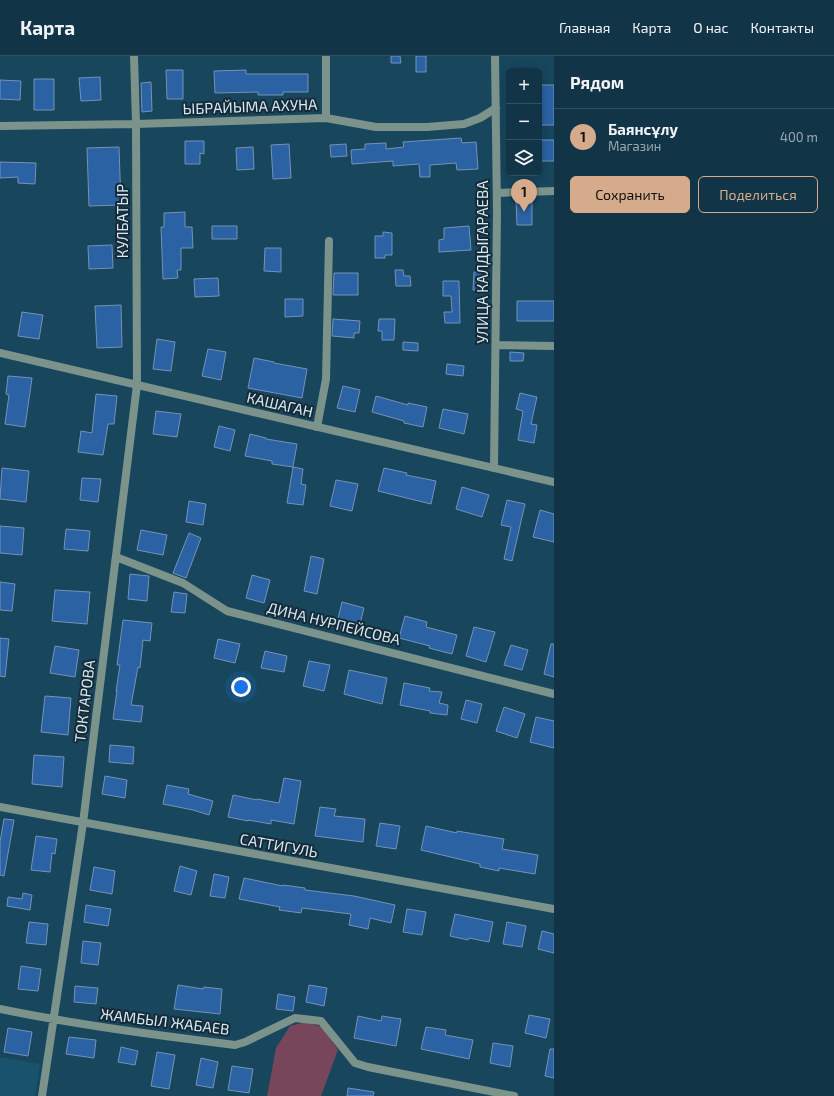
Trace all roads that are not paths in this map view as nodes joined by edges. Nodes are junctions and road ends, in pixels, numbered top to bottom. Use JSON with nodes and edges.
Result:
{"nodes":[{"id":1,"x":134,"y":56,"type":"edge"},
{"id":2,"x":326,"y":56,"type":"edge"},
{"id":3,"x":495,"y":56,"type":"edge"},
{"id":4,"x":496,"y":108,"type":"junction"},
{"id":5,"x":326,"y":118,"type":"junction"},
{"id":6,"x":136,"y":124,"type":"junction"},
{"id":7,"x":0,"y":126,"type":"edge"},
{"id":8,"x":554,"y":192,"type":"edge"},
{"id":9,"x":497,"y":193,"type":"junction"},
{"id":10,"x":329,"y":241,"type":"dead end"},
{"id":11,"x":496,"y":345,"type":"junction"},
{"id":12,"x":554,"y":346,"type":"edge"},
{"id":13,"x":0,"y":353,"type":"edge"},
{"id":14,"x":137,"y":385,"type":"junction"},
{"id":15,"x":317,"y":427,"type":"junction"},
{"id":16,"x":494,"y":468,"type":"junction"},
{"id":17,"x":554,"y":482,"type":"edge"},
{"id":18,"x":116,"y":557,"type":"junction"},
{"id":19,"x":554,"y":694,"type":"edge"},
{"id":20,"x":0,"y":807,"type":"edge"},
{"id":21,"x":83,"y":823,"type":"junction"},
{"id":22,"x":554,"y":909,"type":"edge"},
{"id":23,"x":0,"y":1009,"type":"edge"},
{"id":24,"x":53,"y":1020,"type":"junction"},
{"id":25,"x":42,"y":1096,"type":"edge"},
{"id":26,"x":514,"y":1096,"type":"edge"}],
"edges":[{"from":1,"to":6,"type":"street","name":"КУЛБАТЫР"},
{"from":2,"to":5,"type":"street"},
{"from":3,"to":4,"type":"street","name":"УЛИЦА КАЛДЫГАРАЕВА"},
{"from":4,"to":5,"type":"street","name":"ЫБРАЙЫМА АХУНА"},
{"from":4,"to":9,"type":"street","name":"УЛИЦА КАЛДЫГАРАЕВА"},
{"from":5,"to":6,"type":"street","name":"ЫБРАЙЫМА АХУНА"},
{"from":6,"to":7,"type":"street","name":"ЫБРАЙЫМА АХУНА"},
{"from":6,"to":14,"type":"street","name":"КУЛБАТЫР"},
{"from":8,"to":9,"type":"street"},
{"from":9,"to":11,"type":"street","name":"УЛИЦА КАЛДЫГАРАЕВА"},
{"from":10,"to":15,"type":"street"},
{"from":11,"to":12,"type":"street"},
{"from":11,"to":16,"type":"street","name":"УЛИЦА КАЛДЫГАРАЕВА"},
{"from":13,"to":14,"type":"street","name":"КАШАГАН"},
{"from":14,"to":15,"type":"street","name":"КАШАГАН"},
{"from":14,"to":18,"type":"street","name":"ТОКТАРОВА"},
{"from":15,"to":16,"type":"street","name":"КАШАГАН"},
{"from":16,"to":17,"type":"street","name":"КАШАГАН"},
{"from":18,"to":19,"type":"street","name":"ДИНА НУРПЕЙСОВА"},
{"from":18,"to":21,"type":"street","name":"ТОКТАРОВА"},
{"from":20,"to":21,"type":"street","name":"САТТИГУЛЬ"},
{"from":21,"to":22,"type":"street","name":"САТТИГУЛЬ"},
{"from":21,"to":24,"type":"street","name":"ТОКТАРОВА"},
{"from":23,"to":24,"type":"street","name":"ЖАМБЫЛ ЖАБАЕВ"},
{"from":24,"to":25,"type":"street","name":"ТОКТАРОВА"},
{"from":24,"to":26,"type":"street","name":"ЖАМБЫЛ ЖАБАЕВ"}]}
